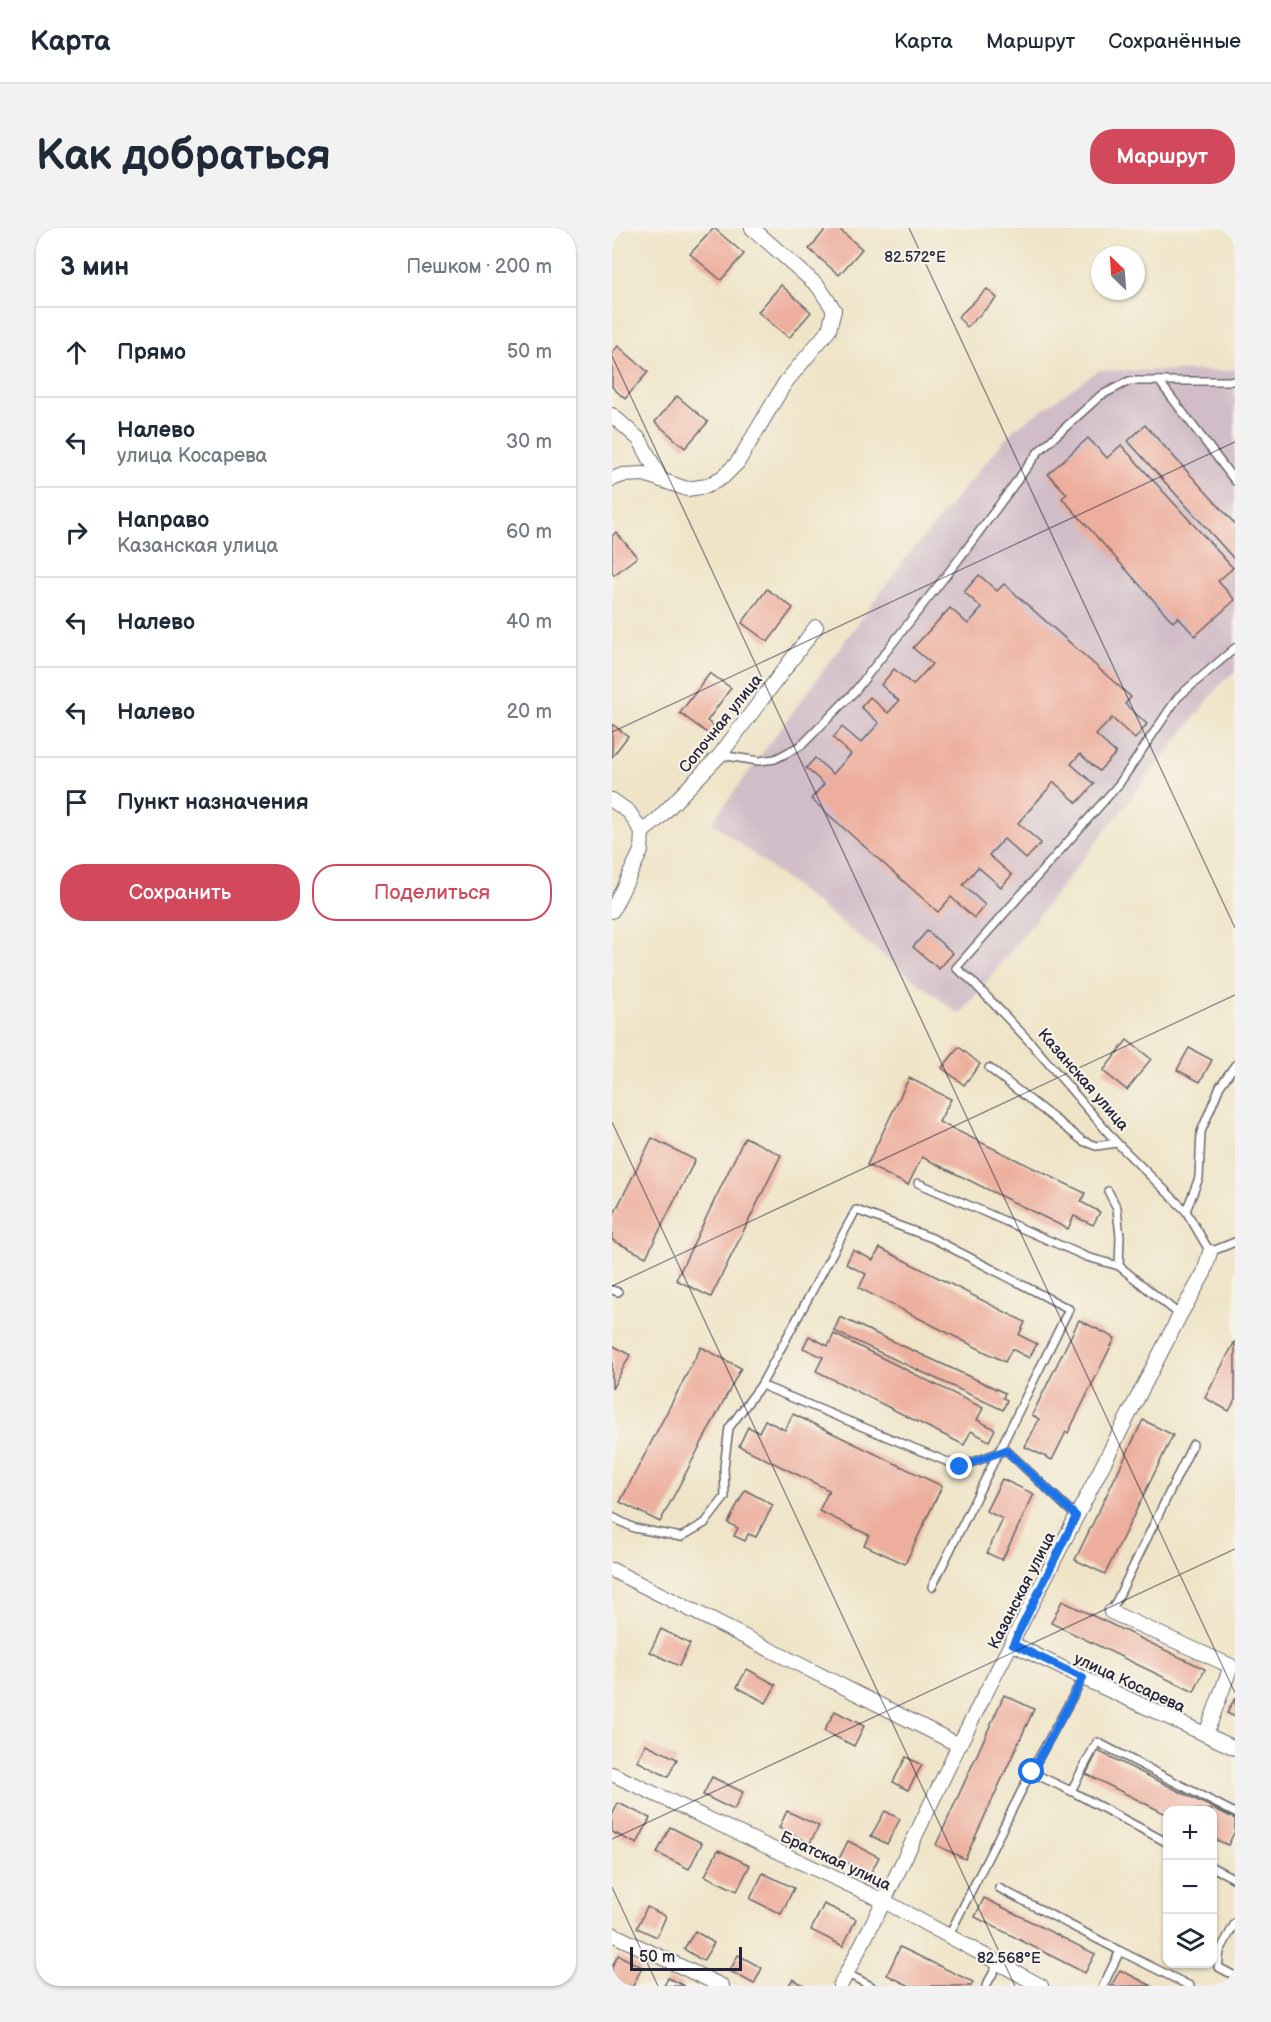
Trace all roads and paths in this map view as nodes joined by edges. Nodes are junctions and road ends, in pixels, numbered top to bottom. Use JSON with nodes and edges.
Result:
{"nodes":[{"id":1,"x":752,"y":228,"type":"edge"},
{"id":2,"x":1159,"y":381,"type":"junction"},
{"id":3,"x":1235,"y":381,"type":"edge"},
{"id":4,"x":612,"y":415,"type":"edge"},
{"id":5,"x":612,"y":479,"type":"edge"},
{"id":6,"x":661,"y":480,"type":"junction"},
{"id":7,"x":1235,"y":480,"type":"edge"},
{"id":8,"x":816,"y":627,"type":"dead end"},
{"id":9,"x":1235,"y":648,"type":"edge"},
{"id":10,"x":720,"y":754,"type":"junction"},
{"id":11,"x":612,"y":800,"type":"edge"},
{"id":12,"x":642,"y":832,"type":"junction"},
{"id":13,"x":612,"y":911,"type":"edge"},
{"id":14,"x":1235,"y":1065,"type":"edge"},
{"id":15,"x":989,"y":1068,"type":"dead end"},
{"id":16,"x":1117,"y":1143,"type":"junction"},
{"id":17,"x":918,"y":1183,"type":"dead end"},
{"id":18,"x":1108,"y":1191,"type":"dead end"},
{"id":19,"x":1186,"y":1211,"type":"junction"},
{"id":20,"x":1235,"y":1242,"type":"edge"},
{"id":21,"x":1210,"y":1252,"type":"junction"},
{"id":22,"x":1119,"y":1266,"type":"junction"},
{"id":23,"x":1180,"y":1315,"type":"junction"},
{"id":24,"x":761,"y":1385,"type":"junction"},
{"id":25,"x":1193,"y":1444,"type":"dead end"},
{"id":26,"x":998,"y":1454,"type":"junction"},
{"id":27,"x":612,"y":1516,"type":"edge"},
{"id":28,"x":1076,"y":1516,"type":"junction"},
{"id":29,"x":612,"y":1570,"type":"edge"},
{"id":30,"x":932,"y":1587,"type":"dead end"},
{"id":31,"x":1111,"y":1612,"type":"joint"},
{"id":32,"x":1013,"y":1644,"type":"junction"},
{"id":33,"x":1083,"y":1678,"type":"junction"},
{"id":34,"x":1206,"y":1734,"type":"junction"},
{"id":35,"x":959,"y":1745,"type":"junction"},
{"id":36,"x":1235,"y":1748,"type":"edge"},
{"id":37,"x":1032,"y":1772,"type":"junction"},
{"id":38,"x":612,"y":1774,"type":"edge"},
{"id":39,"x":1071,"y":1791,"type":"junction"},
{"id":40,"x":1235,"y":1813,"type":"edge"},
{"id":41,"x":1163,"y":1841,"type":"edge"},
{"id":42,"x":1217,"y":1870,"type":"edge"},
{"id":43,"x":1235,"y":1879,"type":"edge"},
{"id":44,"x":999,"y":1888,"type":"dead end"},
{"id":45,"x":884,"y":1901,"type":"junction"},
{"id":46,"x":1235,"y":1923,"type":"edge"},
{"id":47,"x":612,"y":1934,"type":"edge"},
{"id":48,"x":949,"y":1935,"type":"junction"},
{"id":49,"x":1120,"y":1951,"type":"junction"},
{"id":50,"x":998,"y":1964,"type":"junction"},
{"id":51,"x":846,"y":1972,"type":"junction"},
{"id":52,"x":1235,"y":1976,"type":"edge"},
{"id":53,"x":722,"y":1986,"type":"edge"},
{"id":54,"x":840,"y":1986,"type":"edge"},
{"id":55,"x":871,"y":1986,"type":"edge"},
{"id":56,"x":986,"y":1986,"type":"edge"},
{"id":57,"x":1041,"y":1986,"type":"edge"},
{"id":58,"x":1103,"y":1986,"type":"edge"},
{"id":59,"x":1190,"y":1986,"type":"edge"}],
"edges":[{"from":1,"to":6,"type":"street"},
{"from":2,"to":3,"type":"lane"},
{"from":2,"to":7,"type":"lane"},
{"from":2,"to":10,"type":"lane"},
{"from":4,"to":6,"type":"street"},
{"from":5,"to":6,"type":"street"},
{"from":8,"to":10,"type":"street","name":"Сопочная улица"},
{"from":9,"to":16,"type":"lane","name":"Казанская улица"},
{"from":10,"to":12,"type":"street","name":"Сопочная улица"},
{"from":11,"to":12,"type":"street"},
{"from":12,"to":13,"type":"street"},
{"from":14,"to":19,"type":"lane"},
{"from":15,"to":16,"type":"lane"},
{"from":16,"to":19,"type":"lane","name":"Казанская улица"},
{"from":17,"to":22,"type":"lane"},
{"from":18,"to":22,"type":"lane"},
{"from":19,"to":21,"type":"lane","name":"Казанская улица"},
{"from":20,"to":21,"type":"lane"},
{"from":21,"to":23,"type":"street","name":"Казанская улица"},
{"from":22,"to":23,"type":"lane"},
{"from":23,"to":28,"type":"street","name":"Казанская улица"},
{"from":24,"to":26,"type":"lane"},
{"from":24,"to":26,"type":"lane"},
{"from":24,"to":27,"type":"lane"},
{"from":25,"to":31,"type":"lane"},
{"from":26,"to":28,"type":"lane"},
{"from":26,"to":30,"type":"lane"},
{"from":28,"to":32,"type":"street","name":"Казанская улица"},
{"from":29,"to":35,"type":"street"},
{"from":31,"to":34,"type":"street"},
{"from":32,"to":33,"type":"street","name":"улица Косарева"},
{"from":32,"to":35,"type":"street","name":"Казанская улица"},
{"from":33,"to":34,"type":"street","name":"улица Косарева"},
{"from":33,"to":37,"type":"lane"},
{"from":34,"to":36,"type":"street","name":"улица Косарева"},
{"from":35,"to":45,"type":"street","name":"Казанская улица"},
{"from":37,"to":39,"type":"lane"},
{"from":37,"to":48,"type":"lane"},
{"from":38,"to":45,"type":"street","name":"Братская улица"},
{"from":39,"to":40,"type":"lane"},
{"from":39,"to":41,"type":"lane"},
{"from":42,"to":43,"type":"lane"},
{"from":44,"to":49,"type":"lane"},
{"from":45,"to":48,"type":"street","name":"Братская улица"},
{"from":45,"to":51,"type":"street","name":"Казанская улица"},
{"from":46,"to":52,"type":"lane"},
{"from":47,"to":53,"type":"street"},
{"from":48,"to":50,"type":"street","name":"Братская улица"},
{"from":49,"to":58,"type":"lane"},
{"from":49,"to":59,"type":"lane"},
{"from":50,"to":56,"type":"lane"},
{"from":50,"to":57,"type":"street","name":"Братская улица"},
{"from":51,"to":54,"type":"street","name":"Казанская улица"},
{"from":51,"to":55,"type":"lane"}]}
